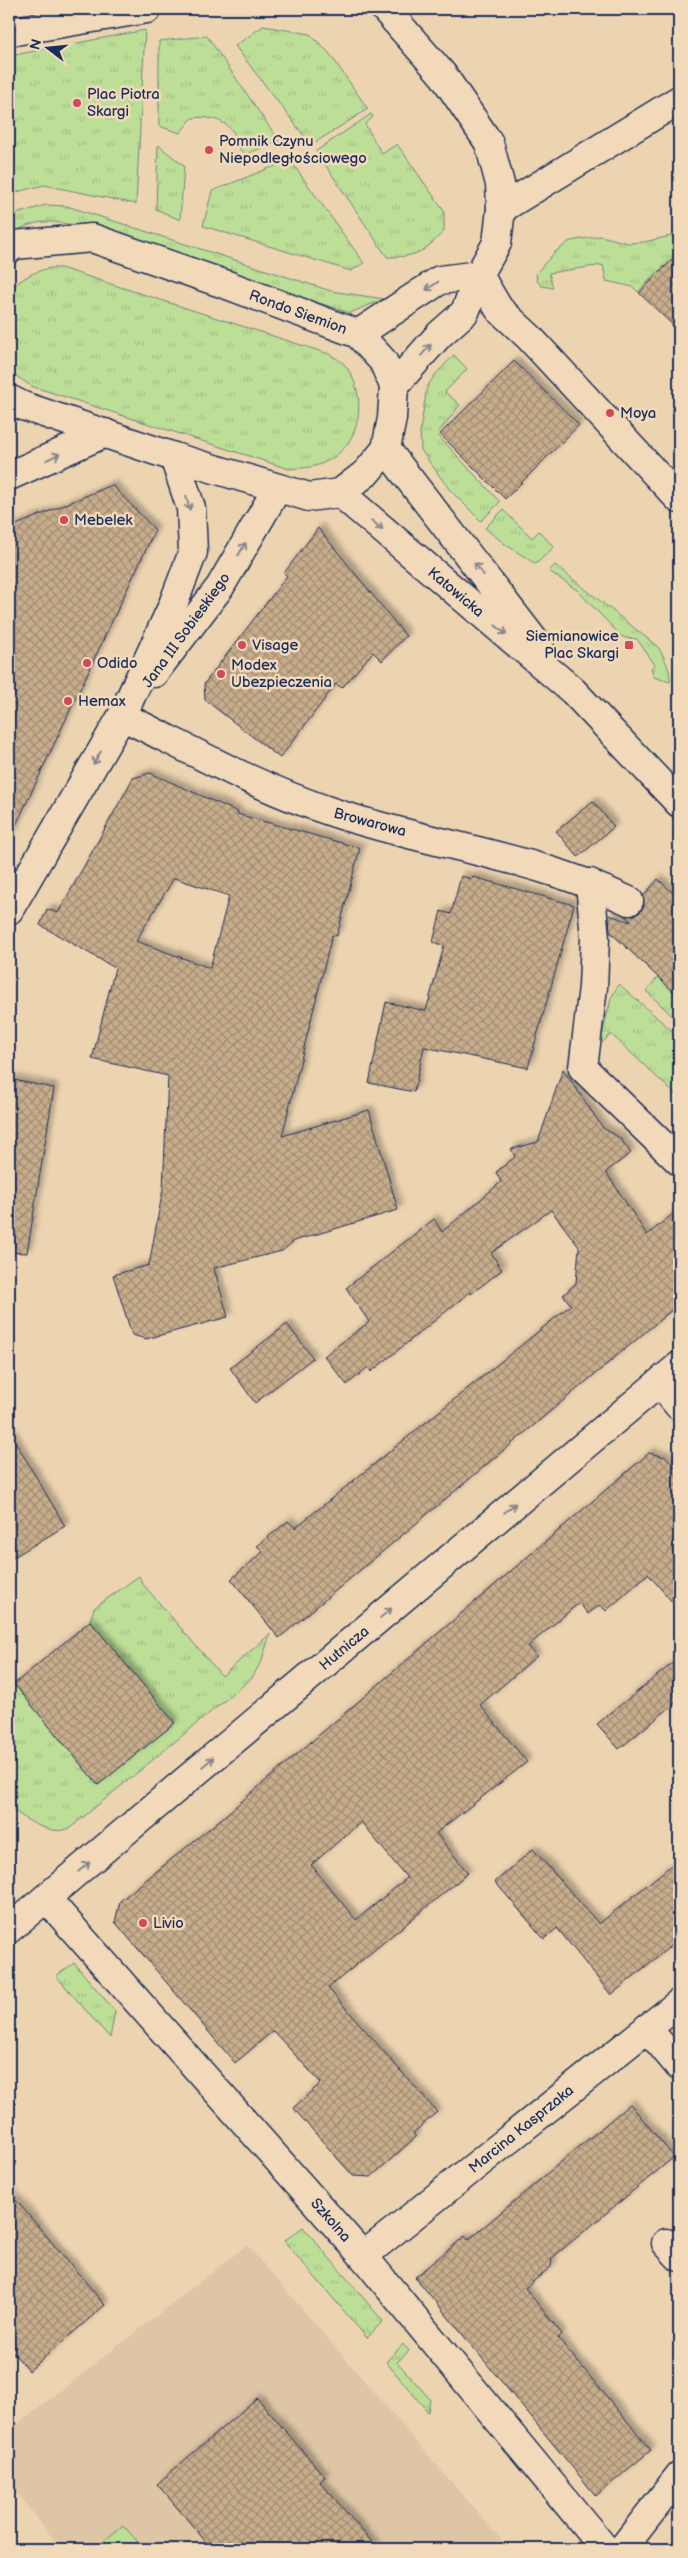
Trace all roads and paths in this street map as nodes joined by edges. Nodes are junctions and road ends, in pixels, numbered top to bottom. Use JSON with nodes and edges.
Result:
{"nodes":[{"id":1,"x":147,"y":9,"type":"edge"},
{"id":2,"x":385,"y":9,"type":"edge"},
{"id":3,"x":9,"y":32,"type":"edge"},
{"id":4,"x":679,"y":100,"type":"edge"},
{"id":5,"x":501,"y":209,"type":"junction"},
{"id":6,"x":9,"y":249,"type":"edge"},
{"id":7,"x":479,"y":275,"type":"junction"},
{"id":8,"x":358,"y":334,"type":"junction"},
{"id":9,"x":394,"y":386,"type":"junction"},
{"id":10,"x":9,"y":399,"type":"edge"},
{"id":11,"x":105,"y":433,"type":"junction"},
{"id":12,"x":386,"y":449,"type":"junction"},
{"id":13,"x":174,"y":457,"type":"junction"},
{"id":14,"x":9,"y":476,"type":"edge"},
{"id":15,"x":277,"y":489,"type":"junction"},
{"id":16,"x":340,"y":493,"type":"junction"},
{"id":17,"x":679,"y":499,"type":"edge"},
{"id":18,"x":573,"y":691,"type":"junction"},
{"id":19,"x":122,"y":716,"type":"junction"},
{"id":20,"x":679,"y":803,"type":"edge"},
{"id":21,"x":590,"y":883,"type":"junction"},
{"id":22,"x":629,"y":901,"type":"dead end"},
{"id":23,"x":9,"y":910,"type":"edge"},
{"id":24,"x":679,"y":1162,"type":"edge"},
{"id":25,"x":669,"y":1375,"type":"edge"},
{"id":26,"x":679,"y":1406,"type":"edge"},
{"id":27,"x":46,"y":1898,"type":"junction"},
{"id":28,"x":9,"y":1929,"type":"edge"},
{"id":29,"x":679,"y":2003,"type":"edge"},
{"id":30,"x":647,"y":2028,"type":"junction"},
{"id":31,"x":679,"y":2066,"type":"edge"},
{"id":32,"x":363,"y":2256,"type":"junction"},
{"id":33,"x":679,"y":2476,"type":"edge"},
{"id":34,"x":606,"y":2549,"type":"edge"},
{"id":35,"x":622,"y":2549,"type":"edge"}],
"edges":[{"from":1,"to":3,"type":"street"},
{"from":2,"to":5,"type":"street"},
{"from":4,"to":5,"type":"street"},
{"from":5,"to":7,"type":"street"},
{"from":6,"to":8,"type":"street","name":"Rondo Siemion"},
{"from":7,"to":8,"type":"street","one_way":true},
{"from":9,"to":7,"type":"street","one_way":true},
{"from":7,"to":17,"type":"street"},
{"from":8,"to":9,"type":"street","name":"Rondo Siemion"},
{"from":9,"to":12,"type":"street","name":"Rondo Siemion"},
{"from":10,"to":11,"type":"street"},
{"from":11,"to":13,"type":"street"},
{"from":14,"to":11,"type":"street","one_way":true},
{"from":12,"to":16,"type":"street","name":"Rondo Siemion"},
{"from":18,"to":12,"type":"street","name":"Katowicka","one_way":true},
{"from":13,"to":15,"type":"street"},
{"from":13,"to":19,"type":"street","name":"Jana III Sobieskiego","one_way":true},
{"from":15,"to":16,"type":"street"},
{"from":19,"to":15,"type":"street","name":"Jana III Sobieskiego","one_way":true},
{"from":16,"to":18,"type":"street","name":"Katowicka","one_way":true},
{"from":18,"to":20,"type":"street","name":"Katowicka"},
{"from":19,"to":21,"type":"street","name":"Browarowa"},
{"from":19,"to":23,"type":"street","name":"Jana III Sobieskiego","one_way":true},
{"from":21,"to":22,"type":"street","name":"Browarowa"},
{"from":21,"to":24,"type":"street"},
{"from":25,"to":26,"type":"street"},
{"from":27,"to":25,"type":"street","name":"Hutnicza","one_way":true},
{"from":27,"to":28,"type":"street","name":"Hutnicza"},
{"from":27,"to":32,"type":"street","name":"Szkolna"},
{"from":29,"to":30,"type":"street","name":"Marcina Kasprzaka"},
{"from":30,"to":31,"type":"street"},
{"from":30,"to":32,"type":"street","name":"Marcina Kasprzaka"},
{"from":32,"to":34,"type":"street","name":"Szkolna"},
{"from":33,"to":35,"type":"street"}]}
